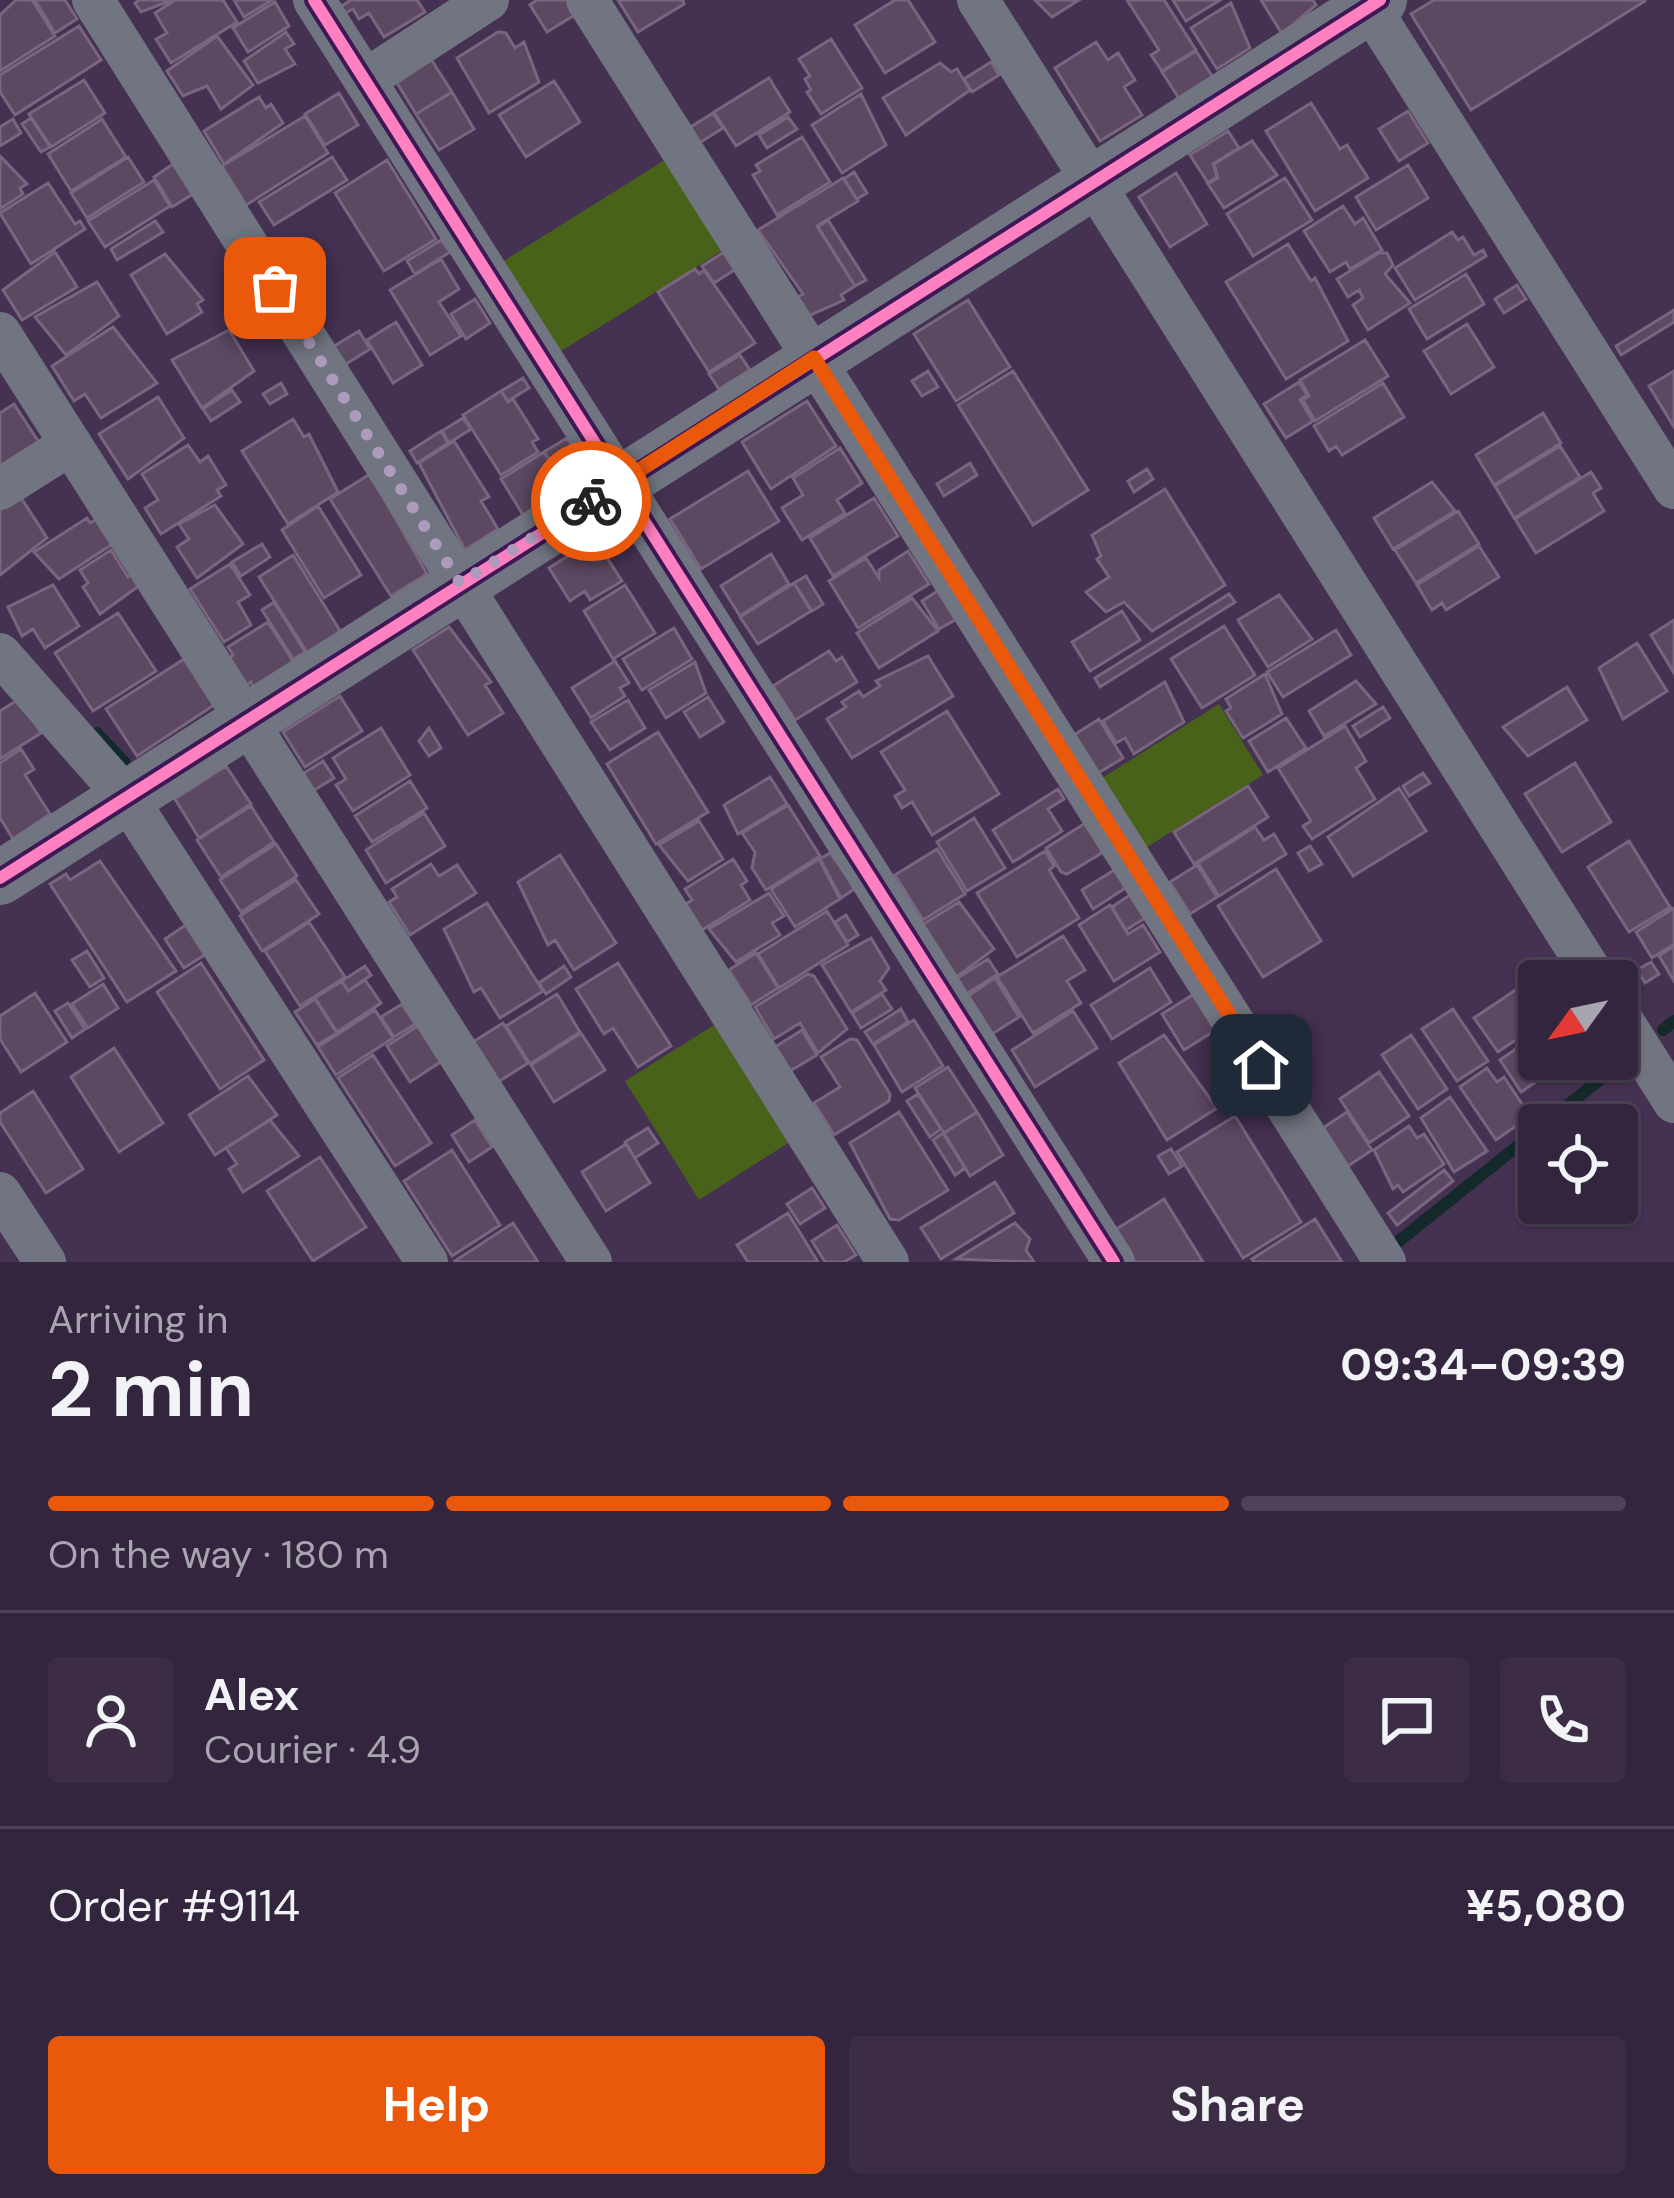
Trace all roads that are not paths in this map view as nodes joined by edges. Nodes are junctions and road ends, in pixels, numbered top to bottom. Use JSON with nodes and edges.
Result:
{"nodes":[{"id":1,"x":93,"y":0,"type":"edge"},
{"id":2,"x":314,"y":0,"type":"edge"},
{"id":3,"x":488,"y":0,"type":"edge"},
{"id":4,"x":586,"y":0,"type":"edge"},
{"id":5,"x":978,"y":0,"type":"edge"},
{"id":6,"x":1371,"y":2,"type":"edge"},
{"id":7,"x":365,"y":80,"type":"junction"},
{"id":8,"x":1095,"y":182,"type":"junction"},
{"id":9,"x":0,"y":333,"type":"edge"},
{"id":10,"x":814,"y":358,"type":"junction"},
{"id":11,"x":71,"y":444,"type":"junction"},
{"id":12,"x":618,"y":483,"type":"junction"},
{"id":13,"x":1674,"y":488,"type":"edge"},
{"id":14,"x":0,"y":489,"type":"edge"},
{"id":15,"x":460,"y":583,"type":"junction"},
{"id":16,"x":0,"y":654,"type":"edge"},
{"id":17,"x":247,"y":719,"type":"junction"},
{"id":18,"x":126,"y":797,"type":"junction"},
{"id":19,"x":0,"y":878,"type":"edge"},
{"id":20,"x":1585,"y":960,"type":"edge"},
{"id":21,"x":1638,"y":1045,"type":"edge"},
{"id":22,"x":1674,"y":1102,"type":"edge"},
{"id":23,"x":0,"y":1193,"type":"edge"},
{"id":24,"x":45,"y":1262,"type":"edge"},
{"id":25,"x":427,"y":1262,"type":"edge"},
{"id":26,"x":591,"y":1262,"type":"edge"},
{"id":27,"x":888,"y":1262,"type":"edge"},
{"id":28,"x":1114,"y":1262,"type":"edge"},
{"id":29,"x":1385,"y":1262,"type":"edge"}],
"edges":[{"from":1,"to":15,"type":"street"},
{"from":2,"to":7,"type":"street"},
{"from":3,"to":7,"type":"street"},
{"from":4,"to":10,"type":"street"},
{"from":5,"to":8,"type":"street"},
{"from":6,"to":8,"type":"street"},
{"from":6,"to":13,"type":"street"},
{"from":7,"to":12,"type":"street"},
{"from":8,"to":10,"type":"street"},
{"from":8,"to":20,"type":"street"},
{"from":9,"to":11,"type":"street"},
{"from":10,"to":12,"type":"street"},
{"from":10,"to":29,"type":"street"},
{"from":11,"to":14,"type":"street"},
{"from":11,"to":17,"type":"street"},
{"from":12,"to":15,"type":"street"},
{"from":12,"to":28,"type":"street"},
{"from":15,"to":17,"type":"street"},
{"from":15,"to":27,"type":"street"},
{"from":16,"to":18,"type":"street"},
{"from":17,"to":18,"type":"street"},
{"from":17,"to":26,"type":"street"},
{"from":18,"to":19,"type":"street"},
{"from":18,"to":25,"type":"street"},
{"from":21,"to":22,"type":"street"},
{"from":23,"to":24,"type":"street"}]}
